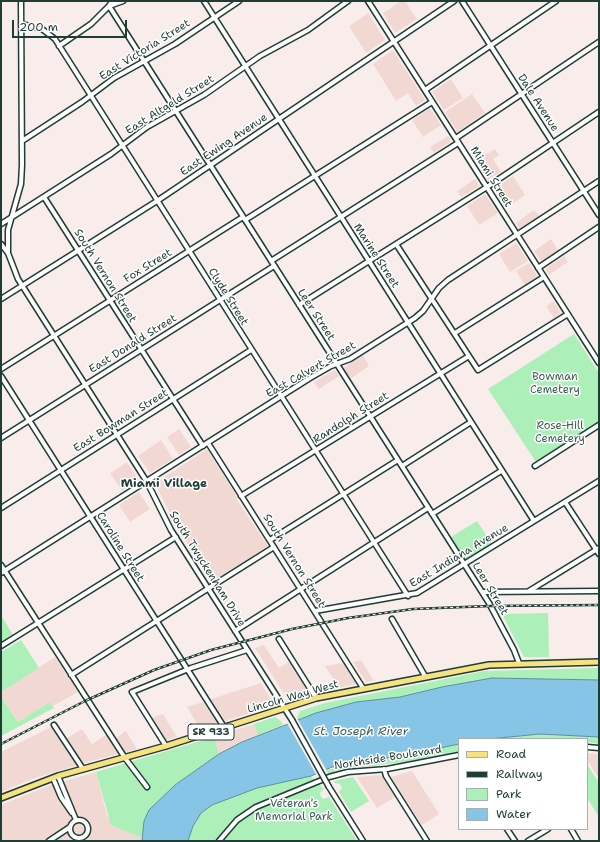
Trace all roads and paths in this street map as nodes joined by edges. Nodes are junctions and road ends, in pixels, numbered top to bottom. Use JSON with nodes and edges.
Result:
{"nodes":[{"id":1,"x":21,"y":1,"type":"edge"},
{"id":2,"x":112,"y":1,"type":"edge"},
{"id":3,"x":123,"y":1,"type":"edge"},
{"id":4,"x":204,"y":1,"type":"edge"},
{"id":5,"x":239,"y":1,"type":"edge"},
{"id":6,"x":348,"y":1,"type":"edge"},
{"id":7,"x":368,"y":1,"type":"edge"},
{"id":8,"x":454,"y":1,"type":"edge"},
{"id":9,"x":462,"y":1,"type":"edge"},
{"id":10,"x":556,"y":1,"type":"edge"},
{"id":11,"x":109,"y":6,"type":"junction"},
{"id":12,"x":214,"y":16,"type":"junction"},
{"id":13,"x":21,"y":24,"type":"junction"},
{"id":14,"x":394,"y":42,"type":"junction"},
{"id":15,"x":599,"y":42,"type":"edge"},
{"id":16,"x":490,"y":45,"type":"junction"},
{"id":17,"x":59,"y":46,"type":"junction"},
{"id":18,"x":144,"y":61,"type":"junction"},
{"id":19,"x":244,"y":66,"type":"junction"},
{"id":20,"x":425,"y":90,"type":"junction"},
{"id":21,"x":522,"y":94,"type":"junction"},
{"id":22,"x":91,"y":96,"type":"junction"},
{"id":23,"x":432,"y":102,"type":"junction"},
{"id":24,"x":176,"y":111,"type":"junction"},
{"id":25,"x":599,"y":112,"type":"edge"},
{"id":26,"x":278,"y":119,"type":"junction"},
{"id":27,"x":456,"y":138,"type":"junction"},
{"id":28,"x":22,"y":141,"type":"junction"},
{"id":29,"x":458,"y":143,"type":"junction"},
{"id":30,"x":553,"y":143,"type":"junction"},
{"id":31,"x":122,"y":146,"type":"junction"},
{"id":32,"x":210,"y":165,"type":"junction"},
{"id":33,"x":314,"y":176,"type":"junction"},
{"id":34,"x":599,"y":181,"type":"edge"},
{"id":35,"x":487,"y":187,"type":"junction"},
{"id":36,"x":584,"y":192,"type":"junction"},
{"id":37,"x":44,"y":197,"type":"junction"},
{"id":38,"x":157,"y":201,"type":"junction"},
{"id":39,"x":599,"y":215,"type":"edge"},
{"id":40,"x":340,"y":217,"type":"junction"},
{"id":41,"x":11,"y":218,"type":"junction"},
{"id":42,"x":244,"y":218,"type":"junction"},
{"id":43,"x":1,"y":224,"type":"edge"},
{"id":44,"x":599,"y":227,"type":"edge"},
{"id":45,"x":517,"y":236,"type":"junction"},
{"id":46,"x":1,"y":244,"type":"edge"},
{"id":47,"x":396,"y":244,"type":"junction"},
{"id":48,"x":78,"y":251,"type":"junction"},
{"id":49,"x":188,"y":251,"type":"junction"},
{"id":50,"x":8,"y":253,"type":"junction"},
{"id":51,"x":271,"y":261,"type":"junction"},
{"id":52,"x":368,"y":261,"type":"junction"},
{"id":53,"x":274,"y":266,"type":"junction"},
{"id":54,"x":538,"y":268,"type":"junction"},
{"id":55,"x":544,"y":277,"type":"junction"},
{"id":56,"x":22,"y":286,"type":"junction"},
{"id":57,"x":1,"y":299,"type":"edge"},
{"id":58,"x":432,"y":299,"type":"junction"},
{"id":59,"x":220,"y":300,"type":"junction"},
{"id":60,"x":110,"y":301,"type":"junction"},
{"id":61,"x":299,"y":305,"type":"junction"},
{"id":62,"x":568,"y":314,"type":"junction"},
{"id":63,"x":408,"y":322,"type":"junction"},
{"id":64,"x":455,"y":334,"type":"junction"},
{"id":65,"x":54,"y":336,"type":"junction"},
{"id":66,"x":141,"y":350,"type":"junction"},
{"id":67,"x":251,"y":350,"type":"junction"},
{"id":68,"x":469,"y":356,"type":"junction"},
{"id":69,"x":599,"y":363,"type":"edge"},
{"id":70,"x":336,"y":364,"type":"junction"},
{"id":71,"x":1,"y":369,"type":"edge"},
{"id":72,"x":440,"y":374,"type":"junction"},
{"id":73,"x":1,"y":376,"type":"edge"},
{"id":74,"x":85,"y":385,"type":"junction"},
{"id":75,"x":281,"y":397,"type":"junction"},
{"id":76,"x":173,"y":399,"type":"junction"},
{"id":77,"x":370,"y":417,"type":"junction"},
{"id":78,"x":29,"y":420,"type":"junction"},
{"id":79,"x":471,"y":422,"type":"junction"},
{"id":80,"x":599,"y":425,"type":"edge"},
{"id":81,"x":117,"y":434,"type":"junction"},
{"id":82,"x":1,"y":438,"type":"edge"},
{"id":83,"x":208,"y":443,"type":"junction"},
{"id":84,"x":203,"y":446,"type":"junction"},
{"id":85,"x":316,"y":451,"type":"junction"},
{"id":86,"x":398,"y":460,"type":"junction"},
{"id":87,"x":402,"y":466,"type":"junction"},
{"id":88,"x":535,"y":466,"type":"dead end"},
{"id":89,"x":60,"y":470,"type":"junction"},
{"id":90,"x":501,"y":471,"type":"junction"},
{"id":91,"x":599,"y":481,"type":"edge"},
{"id":92,"x":147,"y":482,"type":"junction"},
{"id":93,"x":343,"y":494,"type":"junction"},
{"id":94,"x":241,"y":496,"type":"junction"},
{"id":95,"x":565,"y":502,"type":"junction"},
{"id":96,"x":1,"y":508,"type":"edge"},
{"id":97,"x":428,"y":508,"type":"junction"},
{"id":98,"x":432,"y":514,"type":"junction"},
{"id":99,"x":91,"y":517,"type":"junction"},
{"id":100,"x":534,"y":521,"type":"junction"},
{"id":101,"x":176,"y":537,"type":"junction"},
{"id":102,"x":270,"y":540,"type":"junction"},
{"id":103,"x":374,"y":543,"type":"junction"},
{"id":104,"x":274,"y":547,"type":"junction"},
{"id":105,"x":597,"y":549,"type":"edge"},
{"id":106,"x":599,"y":554,"type":"edge"},
{"id":107,"x":464,"y":564,"type":"junction"},
{"id":108,"x":1,"y":565,"type":"edge"},
{"id":109,"x":124,"y":570,"type":"junction"},
{"id":110,"x":3,"y":572,"type":"edge"},
{"id":111,"x":208,"y":588,"type":"junction"},
{"id":112,"x":301,"y":589,"type":"junction"},
{"id":113,"x":599,"y":591,"type":"edge"},
{"id":114,"x":482,"y":592,"type":"junction"},
{"id":115,"x":528,"y":592,"type":"junction"},
{"id":116,"x":408,"y":596,"type":"junction"},
{"id":117,"x":315,"y":611,"type":"junction"},
{"id":118,"x":392,"y":619,"type":"dead end"},
{"id":119,"x":157,"y":621,"type":"junction"},
{"id":120,"x":38,"y":623,"type":"junction"},
{"id":121,"x":235,"y":631,"type":"junction"},
{"id":122,"x":279,"y":639,"type":"dead end"},
{"id":123,"x":1,"y":646,"type":"edge"},
{"id":124,"x":247,"y":650,"type":"junction"},
{"id":125,"x":599,"y":662,"type":"edge"},
{"id":126,"x":519,"y":663,"type":"junction"},
{"id":127,"x":187,"y":669,"type":"junction"},
{"id":128,"x":71,"y":675,"type":"junction"},
{"id":129,"x":425,"y":676,"type":"junction"},
{"id":130,"x":364,"y":688,"type":"junction"},
{"id":131,"x":316,"y":698,"type":"junction"},
{"id":132,"x":285,"y":708,"type":"junction"},
{"id":133,"x":54,"y":724,"type":"dead end"},
{"id":134,"x":224,"y":727,"type":"junction"},
{"id":135,"x":166,"y":746,"type":"junction"},
{"id":136,"x":588,"y":747,"type":"edge"},
{"id":137,"x":599,"y":748,"type":"edge"},
{"id":138,"x":458,"y":755,"type":"edge"},
{"id":139,"x":125,"y":758,"type":"junction"},
{"id":140,"x":83,"y":769,"type":"junction"},
{"id":141,"x":384,"y":769,"type":"junction"},
{"id":142,"x":56,"y":777,"type":"junction"},
{"id":143,"x":147,"y":787,"type":"dead end"},
{"id":144,"x":1,"y":798,"type":"edge"},
{"id":145,"x":76,"y":820,"type":"junction"},
{"id":146,"x":70,"y":828,"type":"junction"},
{"id":147,"x":508,"y":830,"type":"edge"},
{"id":148,"x":546,"y":830,"type":"edge"},
{"id":149,"x":572,"y":830,"type":"edge"},
{"id":150,"x":50,"y":841,"type":"edge"},
{"id":151,"x":219,"y":841,"type":"edge"},
{"id":152,"x":363,"y":841,"type":"edge"},
{"id":153,"x":427,"y":841,"type":"edge"},
{"id":154,"x":514,"y":841,"type":"edge"},
{"id":155,"x":528,"y":841,"type":"edge"},
{"id":156,"x":578,"y":841,"type":"edge"}],
"edges":[{"from":1,"to":13,"type":"street"},
{"from":2,"to":11,"type":"street"},
{"from":3,"to":11,"type":"street"},
{"from":4,"to":12,"type":"street","name":"Marine Street"},
{"from":5,"to":12,"type":"street","name":"East Victoria Street"},
{"from":6,"to":19,"type":"street","name":"East Altgeld Street"},
{"from":7,"to":14,"type":"street","name":"Miami Street"},
{"from":8,"to":14,"type":"street","name":"East Ewing Avenue"},
{"from":9,"to":16,"type":"street","name":"Dale Avenue"},
{"from":10,"to":16,"type":"street"},
{"from":11,"to":17,"type":"street"},
{"from":11,"to":18,"type":"street","name":"Leer Street"},
{"from":12,"to":18,"type":"street","name":"East Victoria Street"},
{"from":12,"to":19,"type":"street","name":"Marine Street"},
{"from":13,"to":17,"type":"street","name":"Clyde Street"},
{"from":13,"to":28,"type":"street"},
{"from":14,"to":20,"type":"street","name":"Miami Street"},
{"from":14,"to":26,"type":"street","name":"East Ewing Avenue"},
{"from":15,"to":21,"type":"street"},
{"from":16,"to":20,"type":"street"},
{"from":16,"to":21,"type":"street","name":"Dale Avenue"},
{"from":17,"to":22,"type":"street","name":"Clyde Street"},
{"from":18,"to":22,"type":"street","name":"East Victoria Street"},
{"from":18,"to":24,"type":"street","name":"Leer Street"},
{"from":19,"to":24,"type":"street","name":"East Altgeld Street"},
{"from":19,"to":26,"type":"street","name":"Marine Street"},
{"from":20,"to":23,"type":"street","name":"Miami Street"},
{"from":21,"to":27,"type":"street"},
{"from":21,"to":30,"type":"street","name":"Dale Avenue"},
{"from":22,"to":28,"type":"street","name":"East Victoria Street"},
{"from":22,"to":31,"type":"street","name":"Clyde Street"},
{"from":23,"to":27,"type":"street","name":"Miami Street"},
{"from":23,"to":33,"type":"street","name":"Fox Street"},
{"from":24,"to":31,"type":"street","name":"East Altgeld Street"},
{"from":24,"to":32,"type":"street","name":"Leer Street"},
{"from":25,"to":30,"type":"street"},
{"from":26,"to":32,"type":"street","name":"East Ewing Avenue"},
{"from":26,"to":33,"type":"street","name":"Marine Street"},
{"from":27,"to":29,"type":"street","name":"Miami Street"},
{"from":28,"to":41,"type":"street"},
{"from":29,"to":35,"type":"street","name":"Miami Street"},
{"from":29,"to":40,"type":"street"},
{"from":30,"to":35,"type":"street"},
{"from":30,"to":36,"type":"street","name":"Dale Avenue"},
{"from":31,"to":37,"type":"street","name":"East Altgeld Street"},
{"from":31,"to":38,"type":"street","name":"Clyde Street"},
{"from":32,"to":38,"type":"street","name":"East Ewing Avenue"},
{"from":32,"to":42,"type":"street","name":"Leer Street"},
{"from":33,"to":40,"type":"street","name":"Marine Street"},
{"from":33,"to":42,"type":"street","name":"Fox Street"},
{"from":34,"to":36,"type":"street","name":"East Calvert Street"},
{"from":35,"to":45,"type":"street","name":"Miami Street"},
{"from":35,"to":47,"type":"street"},
{"from":36,"to":39,"type":"street","name":"Dale Avenue"},
{"from":36,"to":45,"type":"street","name":"East Calvert Street"},
{"from":37,"to":41,"type":"street","name":"East Altgeld Street"},
{"from":37,"to":48,"type":"street","name":"South Vernon Street"},
{"from":38,"to":48,"type":"street","name":"East Ewing Avenue"},
{"from":38,"to":49,"type":"street","name":"Clyde Street"},
{"from":40,"to":51,"type":"street"},
{"from":40,"to":52,"type":"street","name":"Marine Street"},
{"from":41,"to":43,"type":"street","name":"East Altgeld Street"},
{"from":41,"to":50,"type":"street"},
{"from":42,"to":49,"type":"street","name":"Fox Street"},
{"from":42,"to":51,"type":"street","name":"Leer Street"},
{"from":44,"to":54,"type":"street"},
{"from":45,"to":54,"type":"street","name":"Miami Street"},
{"from":45,"to":58,"type":"street","name":"East Calvert Street"},
{"from":46,"to":50,"type":"street","name":"South Twyckenham Drive"},
{"from":47,"to":52,"type":"street"},
{"from":47,"to":58,"type":"street"},
{"from":48,"to":56,"type":"street","name":"East Ewing Avenue"},
{"from":48,"to":60,"type":"street","name":"South Vernon Street"},
{"from":49,"to":59,"type":"street","name":"Clyde Street"},
{"from":49,"to":60,"type":"street","name":"Fox Street"},
{"from":50,"to":56,"type":"street","name":"South Twyckenham Drive"},
{"from":51,"to":53,"type":"street","name":"Leer Street"},
{"from":52,"to":61,"type":"street"},
{"from":52,"to":63,"type":"street","name":"Marine Street"},
{"from":53,"to":59,"type":"street","name":"East Donald Street"},
{"from":53,"to":61,"type":"street","name":"Leer Street"},
{"from":54,"to":55,"type":"street","name":"Miami Street"},
{"from":55,"to":62,"type":"street","name":"Miami Street"},
{"from":55,"to":64,"type":"street"},
{"from":56,"to":57,"type":"street","name":"East Ewing Avenue"},
{"from":56,"to":65,"type":"street","name":"South Twyckenham Drive"},
{"from":58,"to":63,"type":"street","name":"East Calvert Street"},
{"from":58,"to":64,"type":"street"},
{"from":59,"to":66,"type":"street","name":"East Donald Street"},
{"from":59,"to":67,"type":"street","name":"Clyde Street"},
{"from":60,"to":65,"type":"street","name":"Fox Street"},
{"from":60,"to":66,"type":"street","name":"South Vernon Street"},
{"from":61,"to":70,"type":"street","name":"Leer Street"},
{"from":62,"to":68,"type":"street"},
{"from":62,"to":69,"type":"street","name":"Miami Street"},
{"from":63,"to":70,"type":"street","name":"East Calvert Street"},
{"from":63,"to":72,"type":"street","name":"Marine Street"},
{"from":64,"to":68,"type":"street"},
{"from":65,"to":71,"type":"street","name":"Fox Street"},
{"from":65,"to":74,"type":"street","name":"South Twyckenham Drive"},
{"from":66,"to":74,"type":"street","name":"East Donald Street"},
{"from":66,"to":76,"type":"street","name":"South Vernon Street"},
{"from":67,"to":75,"type":"street","name":"Clyde Street"},
{"from":67,"to":76,"type":"street","name":"East Bowman Street"},
{"from":68,"to":72,"type":"street","name":"Randolph Street"},
{"from":70,"to":75,"type":"street","name":"East Calvert Street"},
{"from":70,"to":77,"type":"street","name":"Leer Street"},
{"from":72,"to":77,"type":"street","name":"Randolph Street"},
{"from":72,"to":79,"type":"street","name":"Marine Street"},
{"from":73,"to":78,"type":"street","name":"Caroline Street"},
{"from":74,"to":78,"type":"street","name":"East Donald Street"},
{"from":74,"to":81,"type":"street","name":"South Twyckenham Drive"},
{"from":75,"to":83,"type":"street","name":"East Calvert Street"},
{"from":75,"to":85,"type":"street","name":"Clyde Street"},
{"from":76,"to":81,"type":"street","name":"East Bowman Street"},
{"from":76,"to":84,"type":"street","name":"South Vernon Street"},
{"from":77,"to":85,"type":"street","name":"Randolph Street"},
{"from":77,"to":86,"type":"street","name":"Leer Street"},
{"from":78,"to":82,"type":"street","name":"East Donald Street"},
{"from":78,"to":89,"type":"street","name":"Caroline Street"},
{"from":79,"to":87,"type":"street"},
{"from":79,"to":90,"type":"street","name":"Marine Street"},
{"from":80,"to":88,"type":"street"},
{"from":81,"to":89,"type":"street","name":"East Bowman Street"},
{"from":81,"to":92,"type":"street","name":"South Twyckenham Drive"},
{"from":83,"to":84,"type":"street","name":"East Calvert Street"},
{"from":83,"to":94,"type":"street","name":"South Vernon Street"},
{"from":84,"to":92,"type":"street","name":"East Calvert Street"},
{"from":85,"to":93,"type":"street","name":"Clyde Street"},
{"from":85,"to":94,"type":"street","name":"Randolph Street"},
{"from":86,"to":87,"type":"street","name":"Leer Street"},
{"from":86,"to":93,"type":"street"},
{"from":87,"to":97,"type":"street","name":"Leer Street"},
{"from":89,"to":96,"type":"street","name":"East Bowman Street"},
{"from":89,"to":99,"type":"street","name":"Caroline Street"},
{"from":90,"to":98,"type":"street"},
{"from":90,"to":100,"type":"street","name":"Marine Street"},
{"from":91,"to":95,"type":"street","name":"East Indiana Avenue"},
{"from":92,"to":99,"type":"street","name":"East Calvert Street"},
{"from":92,"to":101,"type":"street","name":"South Twyckenham Drive"},
{"from":93,"to":102,"type":"street"},
{"from":93,"to":103,"type":"street","name":"Clyde Street"},
{"from":94,"to":102,"type":"street","name":"South Vernon Street"},
{"from":95,"to":100,"type":"street","name":"East Indiana Avenue"},
{"from":95,"to":105,"type":"street"},
{"from":97,"to":98,"type":"street","name":"Leer Street"},
{"from":97,"to":103,"type":"street"},
{"from":98,"to":107,"type":"street","name":"Leer Street"},
{"from":99,"to":109,"type":"street","name":"Caroline Street"},
{"from":99,"to":110,"type":"street","name":"East Calvert Street"},
{"from":100,"to":107,"type":"street","name":"East Indiana Avenue"},
{"from":101,"to":109,"type":"street"},
{"from":101,"to":111,"type":"street","name":"South Twyckenham Drive"},
{"from":102,"to":104,"type":"street","name":"South Vernon Street"},
{"from":103,"to":112,"type":"street"},
{"from":103,"to":116,"type":"street","name":"Clyde Street"},
{"from":104,"to":111,"type":"street"},
{"from":104,"to":112,"type":"street","name":"South Vernon Street"},
{"from":105,"to":106,"type":"street"},
{"from":105,"to":115,"type":"street"},
{"from":107,"to":114,"type":"street","name":"Leer Street"},
{"from":107,"to":116,"type":"street","name":"East Indiana Avenue"},
{"from":108,"to":110,"type":"street"},
{"from":109,"to":119,"type":"street","name":"Caroline Street"},
{"from":109,"to":120,"type":"street"},
{"from":110,"to":120,"type":"street"},
{"from":111,"to":119,"type":"street"},
{"from":111,"to":121,"type":"street","name":"South Twyckenham Drive"},
{"from":112,"to":117,"type":"street","name":"South Vernon Street"},
{"from":112,"to":121,"type":"street"},
{"from":113,"to":115,"type":"street"},
{"from":114,"to":115,"type":"street"},
{"from":114,"to":126,"type":"street","name":"Leer Street"},
{"from":116,"to":117,"type":"street","name":"East Indiana Avenue"},
{"from":117,"to":130,"type":"street","name":"South Vernon Street"},
{"from":118,"to":129,"type":"street"},
{"from":119,"to":127,"type":"street","name":"Caroline Street"},
{"from":119,"to":128,"type":"street"},
{"from":120,"to":123,"type":"street"},
{"from":120,"to":128,"type":"street"},
{"from":121,"to":124,"type":"street","name":"South Twyckenham Drive"},
{"from":122,"to":131,"type":"street"},
{"from":124,"to":127,"type":"street"},
{"from":124,"to":132,"type":"street","name":"South Twyckenham Drive"},
{"from":125,"to":126,"type":"main road","name":"Lincoln Way West","number":"SR 933"},
{"from":126,"to":129,"type":"main road","name":"Lincoln Way West","number":"SR 933"},
{"from":127,"to":134,"type":"street","name":"Caroline Street"},
{"from":127,"to":135,"type":"street"},
{"from":128,"to":139,"type":"street"},
{"from":129,"to":130,"type":"main road","name":"Lincoln Way West","number":"SR 933"},
{"from":130,"to":131,"type":"main road","name":"Lincoln Way West","number":"SR 933"},
{"from":131,"to":132,"type":"main road","name":"Lincoln Way West","number":"SR 933"},
{"from":132,"to":134,"type":"main road","name":"Lincoln Way West","number":"SR 933"},
{"from":132,"to":152,"type":"street","name":"South Twyckenham Drive","bridge":true},
{"from":133,"to":140,"type":"street"},
{"from":134,"to":135,"type":"main road","name":"Lincoln Way West","number":"SR 933"},
{"from":135,"to":139,"type":"main road","name":"Lincoln Way West","number":"SR 933"},
{"from":136,"to":137,"type":"street"},
{"from":138,"to":141,"type":"street","name":"Northside Boulevard"},
{"from":139,"to":140,"type":"main road","name":"Lincoln Way West","number":"SR 933"},
{"from":139,"to":143,"type":"street"},
{"from":140,"to":142,"type":"main road","name":"Lincoln Way West","number":"SR 933"},
{"from":141,"to":151,"type":"street","name":"Northside Boulevard"},
{"from":141,"to":153,"type":"street"},
{"from":142,"to":144,"type":"main road","name":"Lincoln Way West","number":"SR 933"},
{"from":142,"to":145,"type":"street"},
{"from":145,"to":146,"type":"street"},
{"from":145,"to":146,"type":"street"},
{"from":146,"to":150,"type":"street"},
{"from":147,"to":154,"type":"street"},
{"from":148,"to":155,"type":"street"},
{"from":149,"to":156,"type":"street"}]}
